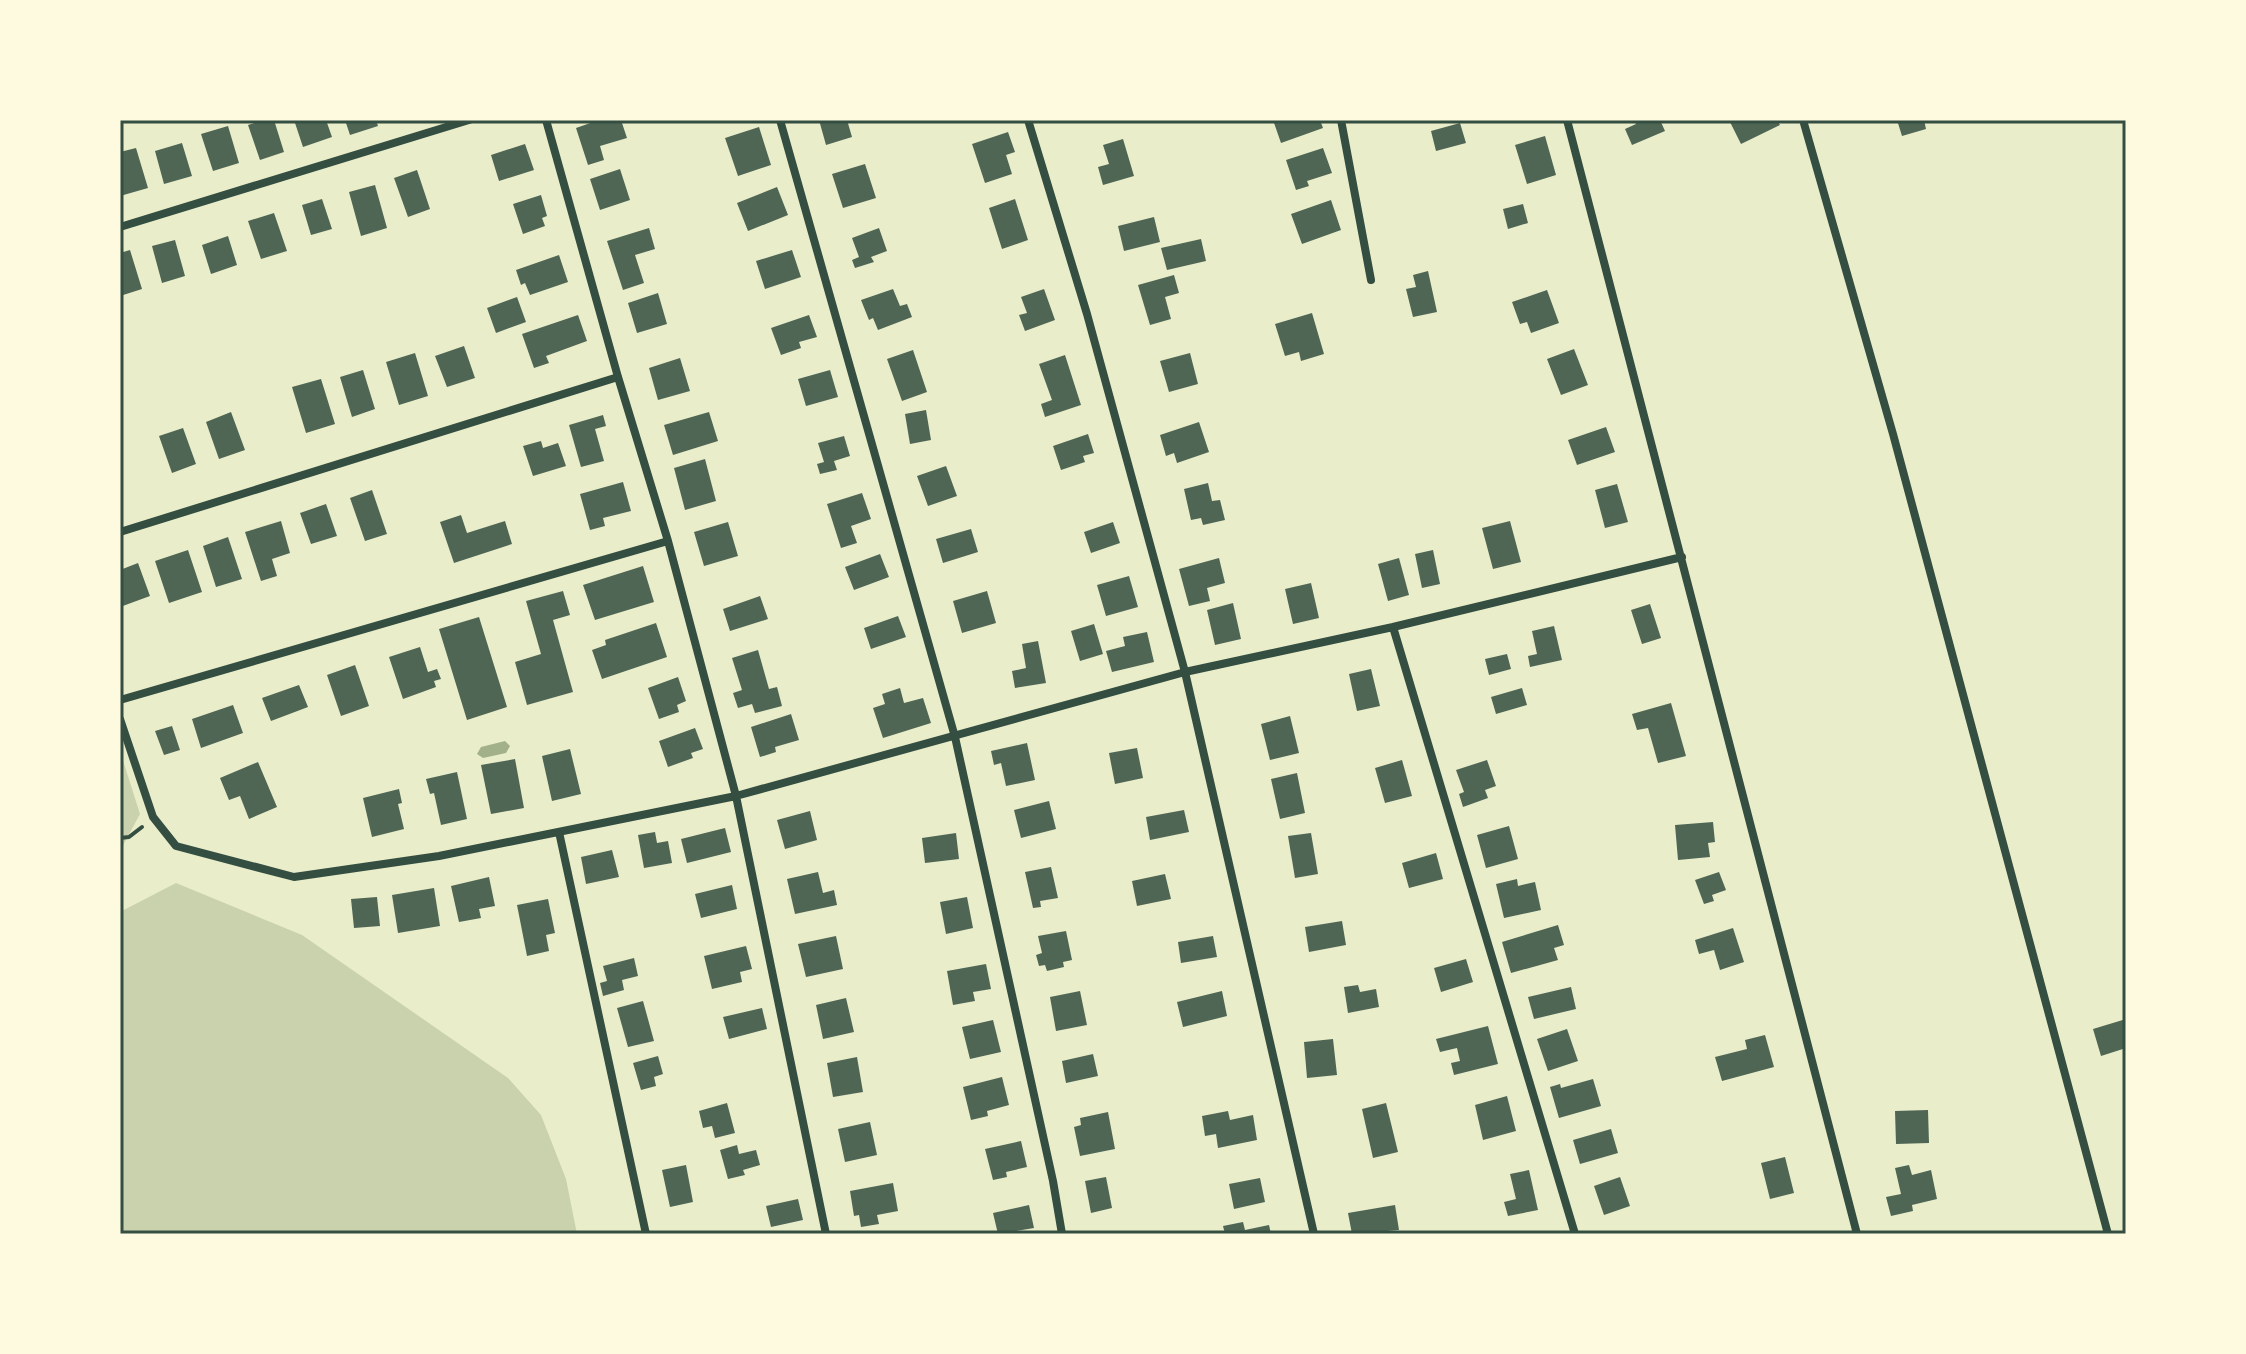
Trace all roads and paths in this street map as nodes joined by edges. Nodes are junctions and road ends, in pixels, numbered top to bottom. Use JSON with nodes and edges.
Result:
{"nodes":[{"id":1,"x":469,"y":120,"type":"edge"},
{"id":2,"x":546,"y":120,"type":"edge"},
{"id":3,"x":780,"y":120,"type":"edge"},
{"id":4,"x":1028,"y":120,"type":"edge"},
{"id":5,"x":1341,"y":120,"type":"edge"},
{"id":6,"x":1567,"y":120,"type":"edge"},
{"id":7,"x":1803,"y":120,"type":"edge"},
{"id":8,"x":120,"y":227,"type":"edge"},
{"id":9,"x":1371,"y":280,"type":"dead end"},
{"id":10,"x":618,"y":377,"type":"junction"},
{"id":11,"x":120,"y":532,"type":"edge"},
{"id":12,"x":668,"y":541,"type":"junction"},
{"id":13,"x":1682,"y":557,"type":"junction"},
{"id":14,"x":1393,"y":627,"type":"junction"},
{"id":15,"x":1185,"y":672,"type":"junction"},
{"id":16,"x":120,"y":700,"type":"edge"},
{"id":17,"x":120,"y":719,"type":"edge"},
{"id":18,"x":955,"y":737,"type":"junction"},
{"id":19,"x":736,"y":796,"type":"junction"},
{"id":20,"x":153,"y":817,"type":"junction"},
{"id":21,"x":559,"y":832,"type":"junction"},
{"id":22,"x":120,"y":838,"type":"edge"},
{"id":23,"x":646,"y":1234,"type":"edge"},
{"id":24,"x":826,"y":1234,"type":"edge"},
{"id":25,"x":1062,"y":1234,"type":"edge"},
{"id":26,"x":1314,"y":1234,"type":"edge"},
{"id":27,"x":1575,"y":1234,"type":"edge"},
{"id":28,"x":1857,"y":1234,"type":"edge"},
{"id":29,"x":2108,"y":1234,"type":"edge"}],
"edges":[{"from":1,"to":8,"type":"street"},
{"from":2,"to":10,"type":"street"},
{"from":3,"to":18,"type":"street"},
{"from":4,"to":15,"type":"street"},
{"from":5,"to":9,"type":"street"},
{"from":6,"to":13,"type":"street"},
{"from":7,"to":29,"type":"street"},
{"from":10,"to":11,"type":"street"},
{"from":10,"to":12,"type":"street"},
{"from":12,"to":16,"type":"street"},
{"from":12,"to":19,"type":"street"},
{"from":13,"to":14,"type":"street"},
{"from":13,"to":28,"type":"street"},
{"from":14,"to":15,"type":"street"},
{"from":14,"to":27,"type":"street"},
{"from":15,"to":18,"type":"street"},
{"from":15,"to":26,"type":"street"},
{"from":17,"to":20,"type":"street"},
{"from":18,"to":19,"type":"street"},
{"from":18,"to":25,"type":"street"},
{"from":19,"to":21,"type":"street"},
{"from":19,"to":24,"type":"street"},
{"from":20,"to":21,"type":"street"},
{"from":20,"to":22,"type":"path"},
{"from":21,"to":23,"type":"street"}]}
